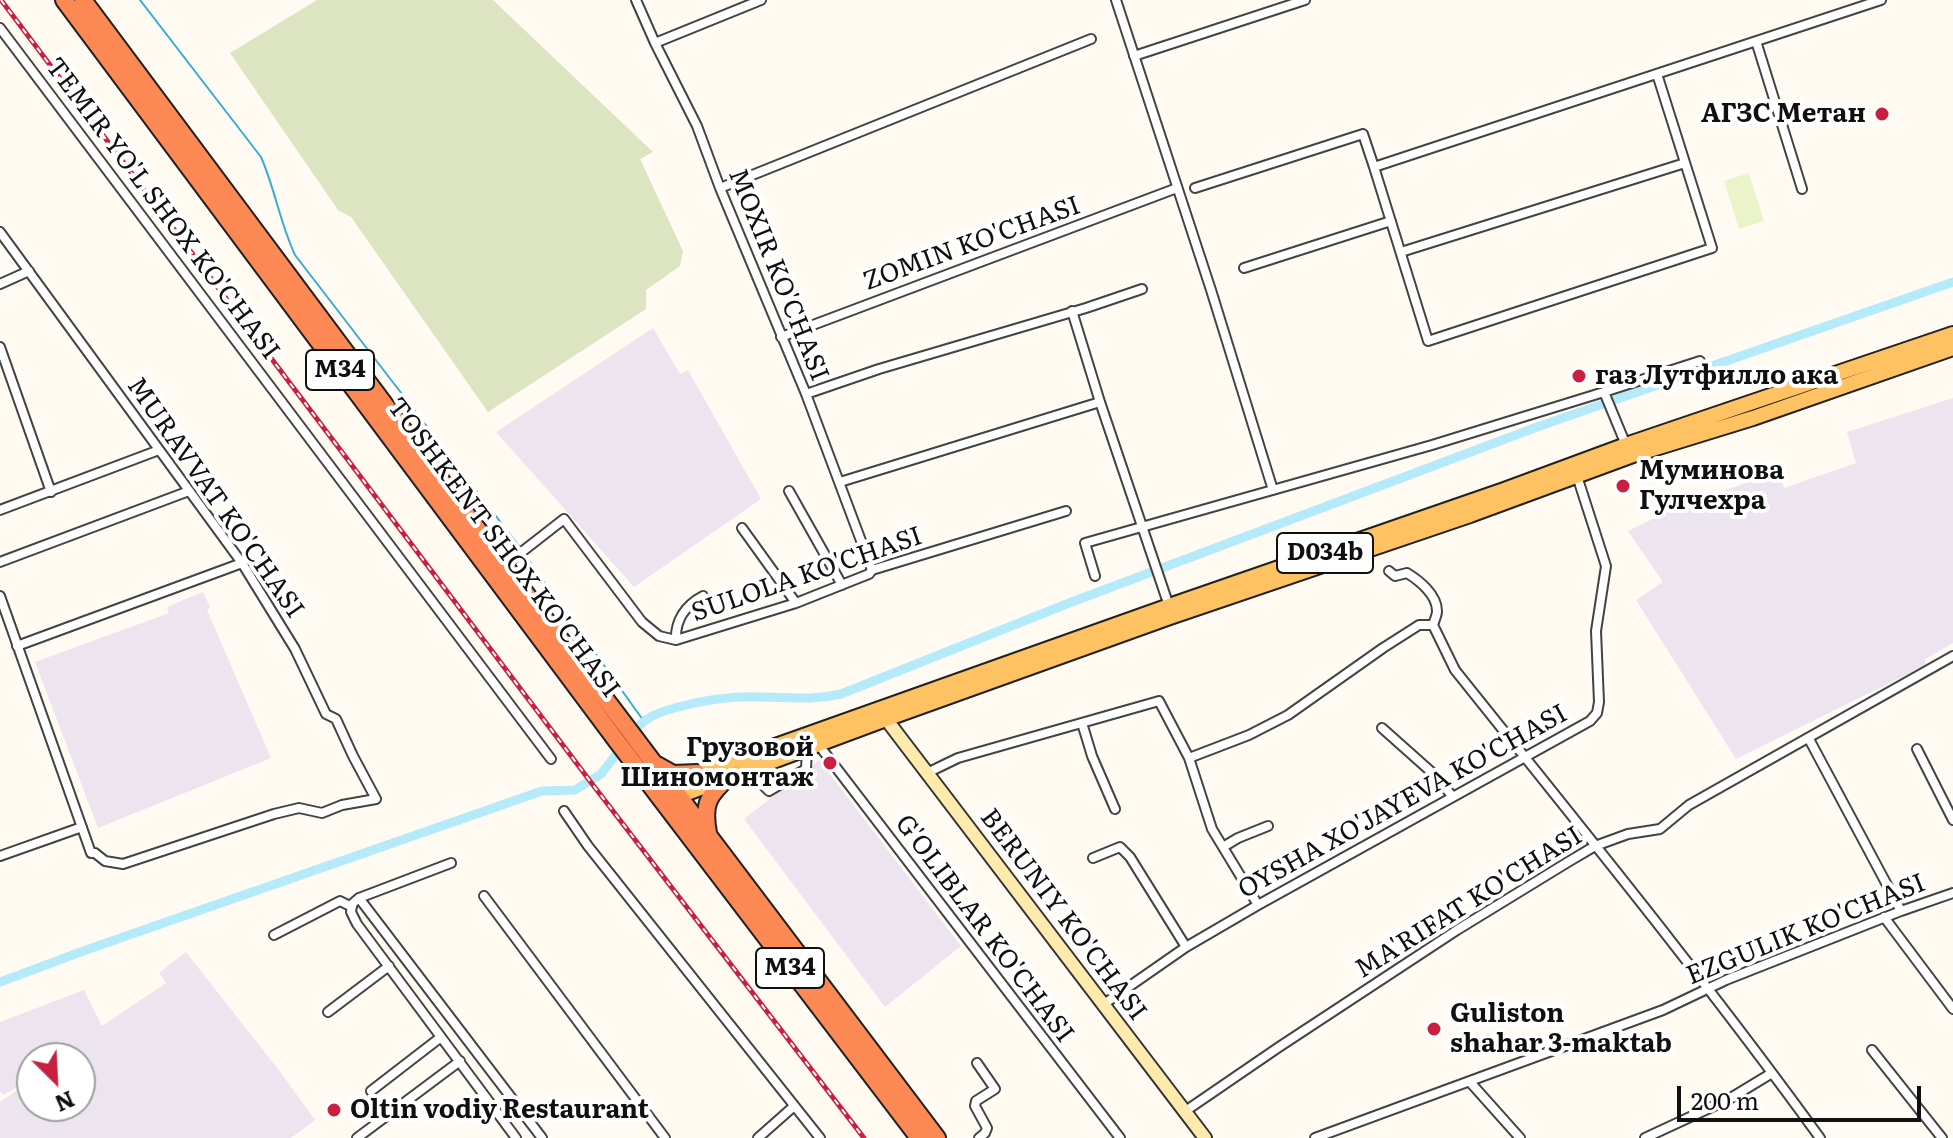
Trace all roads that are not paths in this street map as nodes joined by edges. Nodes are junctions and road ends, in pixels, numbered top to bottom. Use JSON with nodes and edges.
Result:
{"nodes":[{"id":1,"x":64,"y":0,"type":"edge"},
{"id":2,"x":83,"y":0,"type":"edge"},
{"id":3,"x":636,"y":0,"type":"edge"},
{"id":4,"x":761,"y":0,"type":"edge"},
{"id":5,"x":1116,"y":0,"type":"edge"},
{"id":6,"x":1305,"y":0,"type":"edge"},
{"id":7,"x":1881,"y":0,"type":"edge"},
{"id":8,"x":0,"y":28,"type":"edge"},
{"id":9,"x":1091,"y":39,"type":"dead end"},
{"id":10,"x":1756,"y":41,"type":"junction"},
{"id":11,"x":655,"y":43,"type":"junction"},
{"id":12,"x":1134,"y":56,"type":"junction"},
{"id":13,"x":1657,"y":74,"type":"junction"},
{"id":14,"x":1685,"y":163,"type":"junction"},
{"id":15,"x":1374,"y":167,"type":"junction"},
{"id":16,"x":720,"y":188,"type":"junction"},
{"id":17,"x":1177,"y":188,"type":"junction"},
{"id":18,"x":1195,"y":188,"type":"dead end"},
{"id":19,"x":1802,"y":189,"type":"dead end"},
{"id":20,"x":1391,"y":221,"type":"junction"},
{"id":21,"x":0,"y":232,"type":"edge"},
{"id":22,"x":1401,"y":252,"type":"junction"},
{"id":23,"x":1244,"y":268,"type":"dead end"},
{"id":24,"x":29,"y":271,"type":"junction"},
{"id":25,"x":0,"y":284,"type":"edge"},
{"id":26,"x":1142,"y":289,"type":"dead end"},
{"id":27,"x":1072,"y":311,"type":"junction"},
{"id":28,"x":1953,"y":334,"type":"edge"},
{"id":29,"x":781,"y":337,"type":"junction"},
{"id":30,"x":0,"y":347,"type":"edge"},
{"id":31,"x":1953,"y":348,"type":"edge"},
{"id":32,"x":1700,"y":361,"type":"dead end"},
{"id":33,"x":806,"y":394,"type":"junction"},
{"id":34,"x":1604,"y":394,"type":"junction"},
{"id":35,"x":1100,"y":402,"type":"junction"},
{"id":36,"x":1626,"y":445,"type":"junction"},
{"id":37,"x":159,"y":450,"type":"junction"},
{"id":38,"x":1577,"y":476,"type":"junction"},
{"id":39,"x":840,"y":482,"type":"junction"},
{"id":40,"x":1273,"y":490,"type":"junction"},
{"id":41,"x":189,"y":491,"type":"junction"},
{"id":42,"x":789,"y":491,"type":"dead end"},
{"id":43,"x":51,"y":492,"type":"junction"},
{"id":44,"x":0,"y":510,"type":"edge"},
{"id":45,"x":1066,"y":511,"type":"dead end"},
{"id":46,"x":1142,"y":527,"type":"junction"},
{"id":47,"x":742,"y":528,"type":"dead end"},
{"id":48,"x":511,"y":560,"type":"junction"},
{"id":49,"x":0,"y":562,"type":"edge"},
{"id":50,"x":242,"y":563,"type":"junction"},
{"id":51,"x":872,"y":570,"type":"junction"},
{"id":52,"x":1389,"y":571,"type":"dead end"},
{"id":53,"x":1095,"y":576,"type":"dead end"},
{"id":54,"x":842,"y":585,"type":"junction"},
{"id":55,"x":0,"y":596,"type":"edge"},
{"id":56,"x":703,"y":596,"type":"dead end"},
{"id":57,"x":796,"y":603,"type":"junction"},
{"id":58,"x":1169,"y":606,"type":"junction"},
{"id":59,"x":2,"y":611,"type":"edge"},
{"id":60,"x":1433,"y":625,"type":"junction"},
{"id":61,"x":676,"y":640,"type":"junction"},
{"id":62,"x":17,"y":646,"type":"junction"},
{"id":63,"x":1953,"y":656,"type":"edge"},
{"id":64,"x":886,"y":719,"type":"junction"},
{"id":65,"x":1082,"y":723,"type":"junction"},
{"id":66,"x":1382,"y":728,"type":"dead end"},
{"id":67,"x":1809,"y":739,"type":"junction"},
{"id":68,"x":626,"y":740,"type":"junction"},
{"id":69,"x":813,"y":746,"type":"junction"},
{"id":70,"x":1917,"y":749,"type":"dead end"},
{"id":71,"x":1524,"y":757,"type":"junction"},
{"id":72,"x":1189,"y":758,"type":"junction"},
{"id":73,"x":551,"y":759,"type":"dead end"},
{"id":74,"x":653,"y":762,"type":"junction"},
{"id":75,"x":747,"y":770,"type":"junction"},
{"id":76,"x":697,"y":773,"type":"junction"},
{"id":77,"x":927,"y":773,"type":"junction"},
{"id":78,"x":729,"y":777,"type":"junction"},
{"id":79,"x":670,"y":793,"type":"junction"},
{"id":80,"x":1452,"y":796,"type":"junction"},
{"id":81,"x":1115,"y":809,"type":"dead end"},
{"id":82,"x":564,"y":811,"type":"dead end"},
{"id":83,"x":1953,"y":820,"type":"edge"},
{"id":84,"x":1268,"y":826,"type":"dead end"},
{"id":85,"x":82,"y":827,"type":"junction"},
{"id":86,"x":703,"y":840,"type":"junction"},
{"id":87,"x":0,"y":844,"type":"edge"},
{"id":88,"x":1595,"y":846,"type":"junction"},
{"id":89,"x":1223,"y":847,"type":"junction"},
{"id":90,"x":2,"y":855,"type":"edge"},
{"id":91,"x":1093,"y":858,"type":"dead end"},
{"id":92,"x":451,"y":863,"type":"dead end"},
{"id":93,"x":1953,"y":893,"type":"edge"},
{"id":94,"x":484,"y":896,"type":"dead end"},
{"id":95,"x":359,"y":898,"type":"junction"},
{"id":96,"x":1258,"y":905,"type":"junction"},
{"id":97,"x":352,"y":907,"type":"junction"},
{"id":98,"x":1901,"y":911,"type":"junction"},
{"id":99,"x":1884,"y":917,"type":"junction"},
{"id":100,"x":274,"y":935,"type":"dead end"},
{"id":101,"x":1186,"y":947,"type":"junction"},
{"id":102,"x":389,"y":966,"type":"junction"},
{"id":103,"x":1708,"y":990,"type":"junction"},
{"id":104,"x":1104,"y":1004,"type":"junction"},
{"id":105,"x":1953,"y":1009,"type":"edge"},
{"id":106,"x":328,"y":1012,"type":"dead end"},
{"id":107,"x":441,"y":1037,"type":"junction"},
{"id":108,"x":1872,"y":1050,"type":"dead end"},
{"id":109,"x":460,"y":1061,"type":"junction"},
{"id":110,"x":977,"y":1063,"type":"dead end"},
{"id":111,"x":1772,"y":1073,"type":"junction"},
{"id":112,"x":1470,"y":1082,"type":"junction"},
{"id":113,"x":371,"y":1091,"type":"dead end"},
{"id":114,"x":793,"y":1107,"type":"junction"},
{"id":115,"x":1184,"y":1112,"type":"junction"},
{"id":116,"x":357,"y":1138,"type":"edge"},
{"id":117,"x":516,"y":1138,"type":"edge"},
{"id":118,"x":542,"y":1138,"type":"edge"},
{"id":119,"x":665,"y":1138,"type":"edge"},
{"id":120,"x":758,"y":1138,"type":"edge"},
{"id":121,"x":820,"y":1138,"type":"edge"},
{"id":122,"x":919,"y":1138,"type":"edge"},
{"id":123,"x":937,"y":1138,"type":"edge"},
{"id":124,"x":979,"y":1138,"type":"edge"},
{"id":125,"x":1120,"y":1138,"type":"edge"},
{"id":126,"x":1205,"y":1138,"type":"edge"},
{"id":127,"x":1315,"y":1138,"type":"edge"},
{"id":128,"x":1520,"y":1138,"type":"edge"},
{"id":129,"x":1645,"y":1138,"type":"edge"},
{"id":130,"x":1820,"y":1138,"type":"edge"},
{"id":131,"x":1942,"y":1138,"type":"edge"}],
"edges":[{"from":1,"to":68,"type":"highway","name":"TOSHKENT SHOX KO'CHASI","number":"M34"},
{"from":2,"to":48,"type":"highway","number":"M34"},
{"from":3,"to":11,"type":"street","name":"MOXIR KO'CHASI"},
{"from":4,"to":11,"type":"street"},
{"from":5,"to":12,"type":"street"},
{"from":6,"to":12,"type":"street"},
{"from":7,"to":10,"type":"street"},
{"from":8,"to":73,"type":"street","name":"TEMIR YO'L SHOX KO'CHASI"},
{"from":9,"to":16,"type":"street"},
{"from":10,"to":13,"type":"street"},
{"from":10,"to":19,"type":"street"},
{"from":11,"to":16,"type":"street","name":"MOXIR KO'CHASI"},
{"from":12,"to":17,"type":"street"},
{"from":13,"to":14,"type":"street"},
{"from":13,"to":15,"type":"street"},
{"from":14,"to":22,"type":"street"},
{"from":14,"to":22,"type":"street"},
{"from":15,"to":18,"type":"street"},
{"from":15,"to":20,"type":"street"},
{"from":16,"to":29,"type":"street","name":"MOXIR KO'CHASI"},
{"from":17,"to":29,"type":"street","name":"ZOMIN KO'CHASI"},
{"from":17,"to":40,"type":"street"},
{"from":20,"to":22,"type":"street"},
{"from":20,"to":23,"type":"street"},
{"from":21,"to":24,"type":"street","name":"MURAVVAT KO'CHASI"},
{"from":24,"to":25,"type":"street"},
{"from":24,"to":37,"type":"street","name":"MURAVVAT KO'CHASI"},
{"from":26,"to":27,"type":"street"},
{"from":27,"to":33,"type":"street"},
{"from":27,"to":35,"type":"street"},
{"from":28,"to":36,"type":"main road","number":"D034b"},
{"from":29,"to":33,"type":"street","name":"MOXIR KO'CHASI"},
{"from":30,"to":43,"type":"street"},
{"from":31,"to":38,"type":"main road","number":"D034b"},
{"from":32,"to":34,"type":"street"},
{"from":33,"to":39,"type":"street","name":"MOXIR KO'CHASI"},
{"from":34,"to":36,"type":"street"},
{"from":34,"to":40,"type":"street"},
{"from":35,"to":39,"type":"street"},
{"from":35,"to":46,"type":"street"},
{"from":36,"to":58,"type":"main road","number":"D034b"},
{"from":37,"to":41,"type":"street","name":"MURAVVAT KO'CHASI"},
{"from":37,"to":43,"type":"street"},
{"from":38,"to":64,"type":"main road","number":"D034b"},
{"from":38,"to":71,"type":"street","name":"OYSHA XO'JAYEVA KO'CHASI"},
{"from":39,"to":51,"type":"street","name":"MOXIR KO'CHASI"},
{"from":40,"to":46,"type":"street"},
{"from":41,"to":49,"type":"street"},
{"from":41,"to":50,"type":"street","name":"MURAVVAT KO'CHASI"},
{"from":42,"to":54,"type":"street"},
{"from":43,"to":44,"type":"street"},
{"from":45,"to":51,"type":"street","name":"SULOLA KO'CHASI"},
{"from":46,"to":53,"type":"street"},
{"from":46,"to":58,"type":"street"},
{"from":47,"to":57,"type":"street"},
{"from":48,"to":61,"type":"street","name":"SULOLA KO'CHASI"},
{"from":48,"to":68,"type":"highway","number":"M34"},
{"from":50,"to":62,"type":"street"},
{"from":50,"to":85,"type":"street","name":"MURAVVAT KO'CHASI"},
{"from":51,"to":54,"type":"street","name":"SULOLA KO'CHASI"},
{"from":52,"to":60,"type":"street"},
{"from":54,"to":57,"type":"street","name":"SULOLA KO'CHASI"},
{"from":55,"to":59,"type":"street"},
{"from":56,"to":61,"type":"street"},
{"from":57,"to":61,"type":"street","name":"SULOLA KO'CHASI"},
{"from":58,"to":76,"type":"main road","number":"D034b"},
{"from":59,"to":62,"type":"street"},
{"from":60,"to":71,"type":"street"},
{"from":60,"to":72,"type":"street"},
{"from":62,"to":85,"type":"street"},
{"from":63,"to":67,"type":"street","name":"MA'RIFAT KO'CHASI"},
{"from":64,"to":69,"type":"main road","number":"D034b"},
{"from":64,"to":77,"type":"street","name":"BERUNIY KO'CHASI"},
{"from":65,"to":72,"type":"street"},
{"from":65,"to":77,"type":"street"},
{"from":65,"to":81,"type":"street"},
{"from":66,"to":80,"type":"street"},
{"from":67,"to":88,"type":"street","name":"MA'RIFAT KO'CHASI"},
{"from":67,"to":98,"type":"street"},
{"from":68,"to":74,"type":"highway","number":"M34"},
{"from":68,"to":79,"type":"highway","number":"M34"},
{"from":69,"to":75,"type":"main road","number":"D034b"},
{"from":69,"to":75,"type":"street"},
{"from":69,"to":125,"type":"street","name":"G'OLIBLAR KO'CHASI"},
{"from":70,"to":83,"type":"street"},
{"from":71,"to":80,"type":"street","name":"OYSHA XO'JAYEVA KO'CHASI"},
{"from":71,"to":88,"type":"street"},
{"from":72,"to":89,"type":"street"},
{"from":74,"to":76,"type":"highway"},
{"from":74,"to":79,"type":"highway","number":"M34"},
{"from":75,"to":78,"type":"main road","number":"D034b"},
{"from":76,"to":79,"type":"main road","number":"D034b"},
{"from":77,"to":104,"type":"street","name":"BERUNIY KO'CHASI"},
{"from":78,"to":79,"type":"main road","number":"D034b"},
{"from":78,"to":86,"type":"highway"},
{"from":79,"to":86,"type":"highway","number":"M34"},
{"from":80,"to":96,"type":"street","name":"OYSHA XO'JAYEVA KO'CHASI"},
{"from":82,"to":114,"type":"street"},
{"from":84,"to":89,"type":"street"},
{"from":85,"to":90,"type":"street"},
{"from":86,"to":122,"type":"highway","number":"M34"},
{"from":86,"to":123,"type":"highway","number":"M34"},
{"from":87,"to":90,"type":"street"},
{"from":88,"to":103,"type":"street"},
{"from":88,"to":115,"type":"street","name":"MA'RIFAT KO'CHASI"},
{"from":89,"to":96,"type":"street"},
{"from":91,"to":101,"type":"street"},
{"from":92,"to":95,"type":"street"},
{"from":93,"to":98,"type":"street","name":"EZGULIK KO'CHASI"},
{"from":94,"to":119,"type":"street"},
{"from":95,"to":97,"type":"street"},
{"from":95,"to":118,"type":"street"},
{"from":96,"to":101,"type":"street","name":"OYSHA XO'JAYEVA KO'CHASI"},
{"from":97,"to":100,"type":"street"},
{"from":97,"to":102,"type":"street"},
{"from":98,"to":99,"type":"street","name":"EZGULIK KO'CHASI"},
{"from":99,"to":103,"type":"street","name":"EZGULIK KO'CHASI"},
{"from":99,"to":105,"type":"street"},
{"from":101,"to":104,"type":"street","name":"OYSHA XO'JAYEVA KO'CHASI"},
{"from":102,"to":106,"type":"street"},
{"from":102,"to":107,"type":"street"},
{"from":103,"to":111,"type":"street"},
{"from":103,"to":112,"type":"street","name":"EZGULIK KO'CHASI"},
{"from":104,"to":115,"type":"street","name":"BERUNIY KO'CHASI"},
{"from":107,"to":109,"type":"street"},
{"from":107,"to":113,"type":"street"},
{"from":108,"to":131,"type":"street"},
{"from":109,"to":116,"type":"street"},
{"from":109,"to":117,"type":"street"},
{"from":110,"to":124,"type":"street"},
{"from":111,"to":129,"type":"street"},
{"from":111,"to":130,"type":"street"},
{"from":112,"to":127,"type":"street","name":"EZGULIK KO'CHASI"},
{"from":112,"to":128,"type":"street"},
{"from":114,"to":120,"type":"street"},
{"from":114,"to":121,"type":"street"},
{"from":115,"to":126,"type":"street","name":"BERUNIY KO'CHASI"}]}
